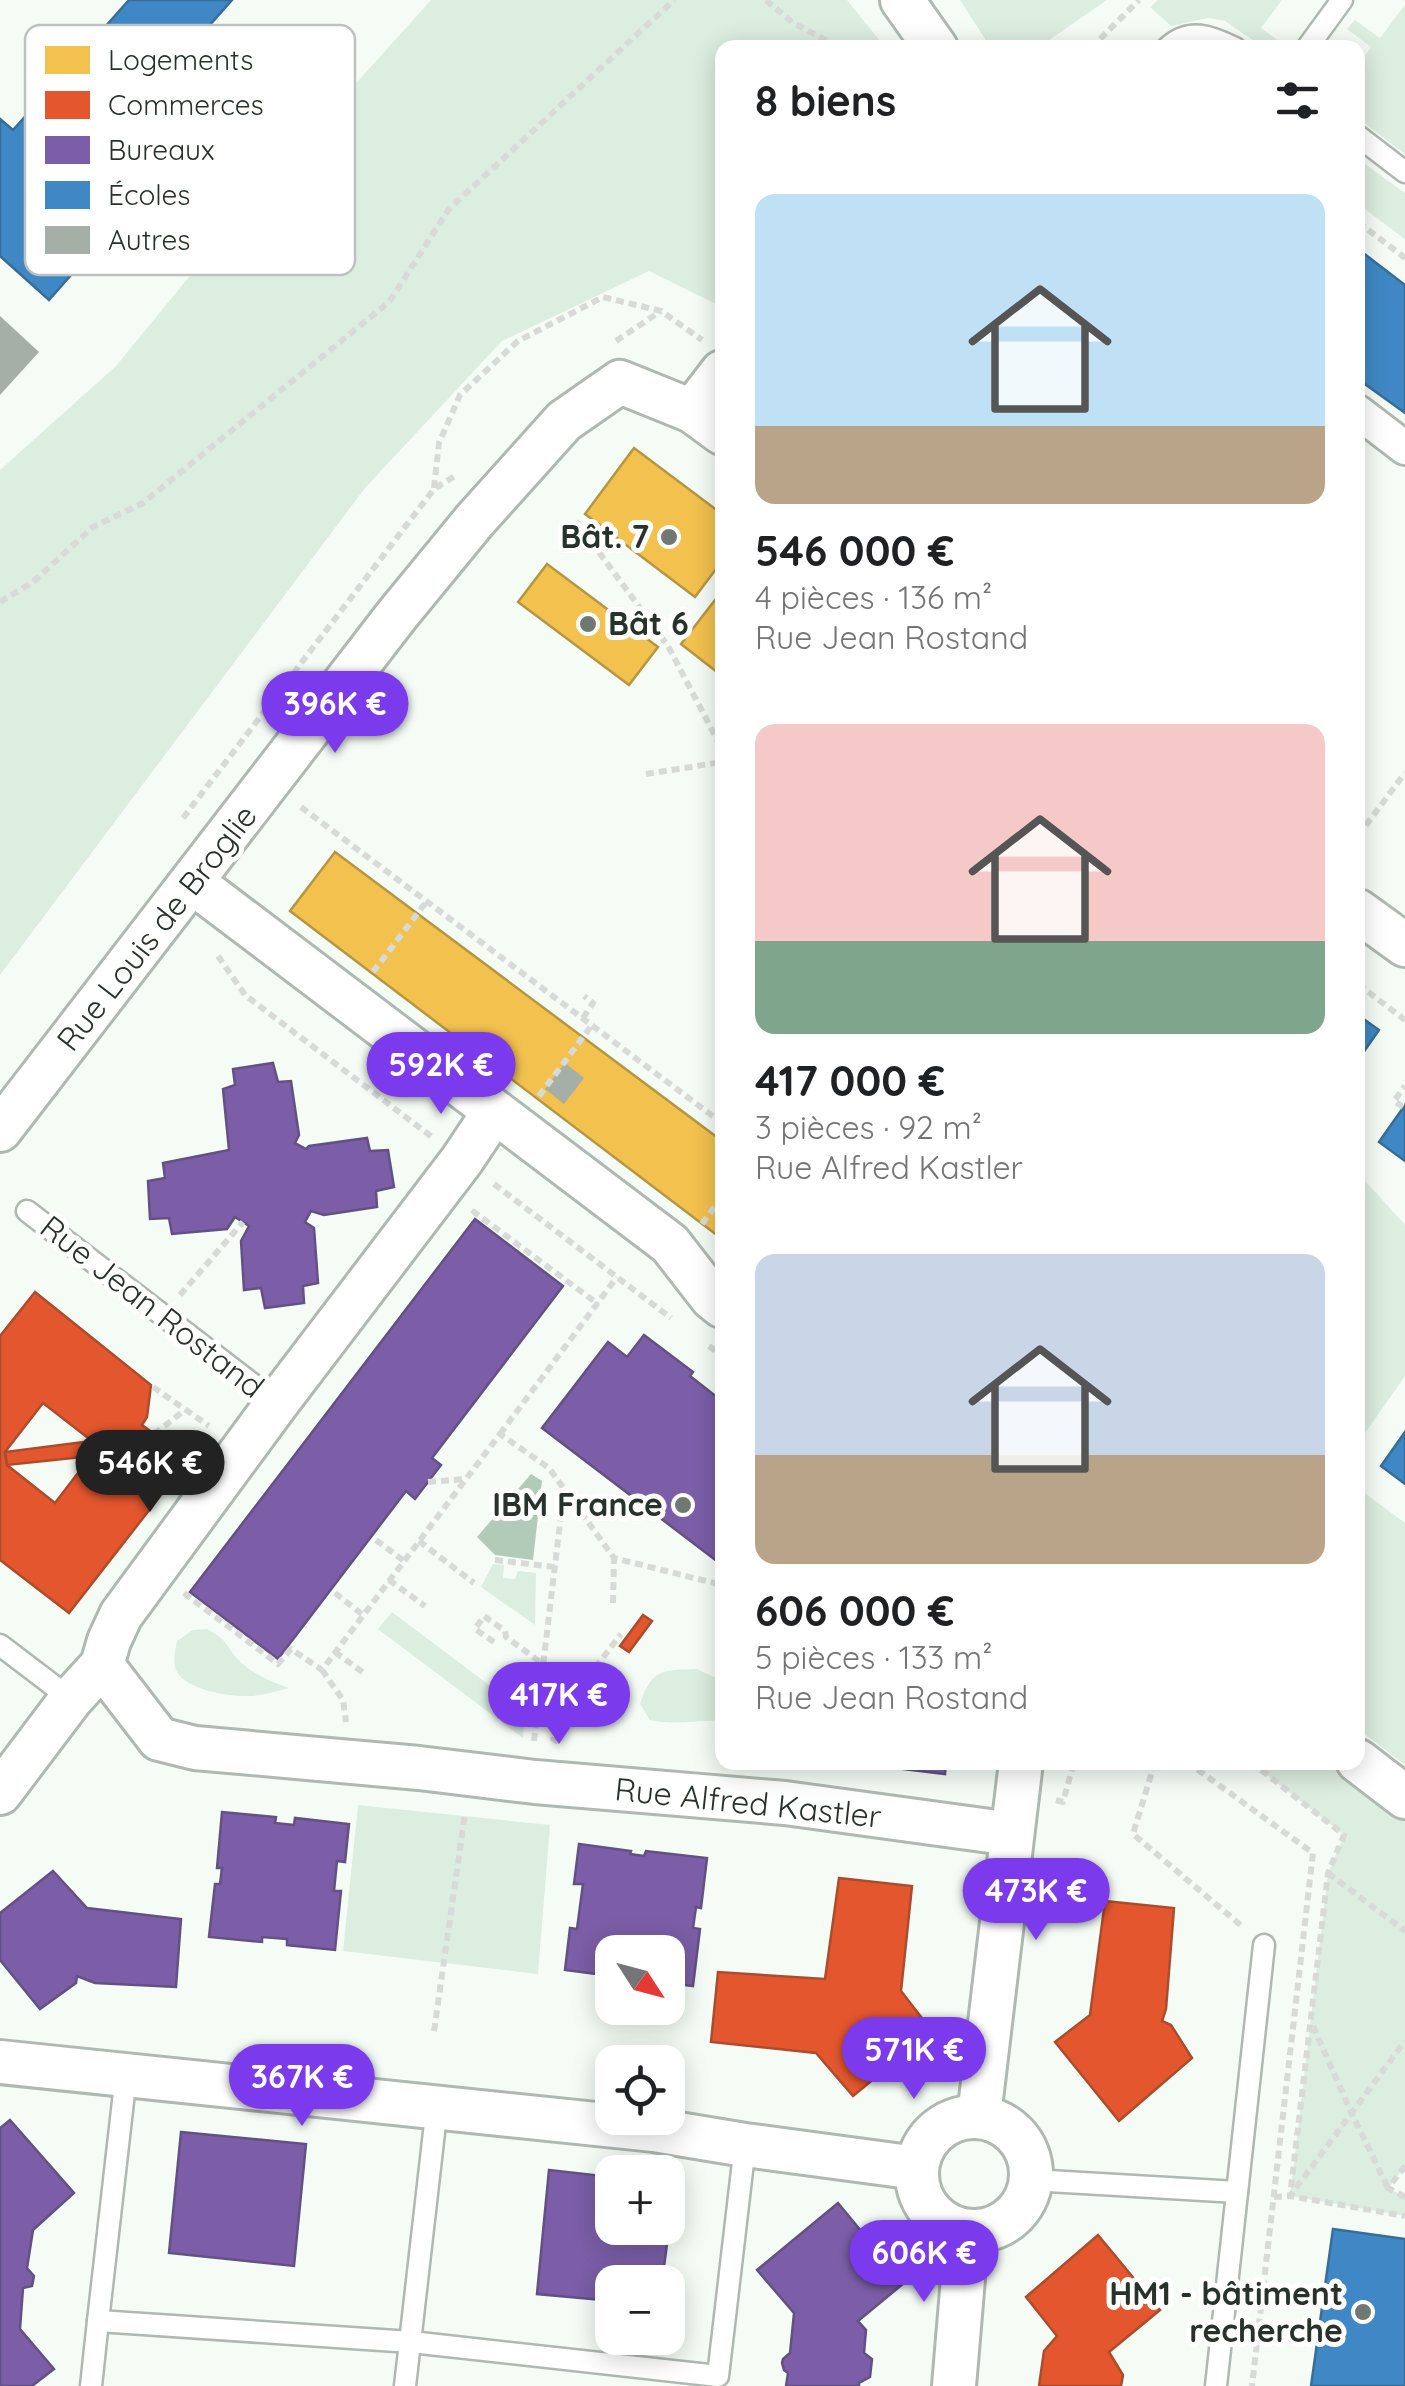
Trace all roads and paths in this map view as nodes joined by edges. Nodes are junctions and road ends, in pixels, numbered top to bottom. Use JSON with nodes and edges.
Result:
{"nodes":[{"id":1,"x":674,"y":0,"type":"edge"},
{"id":2,"x":766,"y":0,"type":"edge"},
{"id":3,"x":902,"y":0,"type":"edge"},
{"id":4,"x":1139,"y":0,"type":"edge"},
{"id":5,"x":1342,"y":0,"type":"edge"},
{"id":6,"x":825,"y":40,"type":"edge"},
{"id":7,"x":930,"y":40,"type":"edge"},
{"id":8,"x":1099,"y":40,"type":"edge"},
{"id":9,"x":1177,"y":40,"type":"edge"},
{"id":10,"x":1219,"y":40,"type":"edge"},
{"id":11,"x":1313,"y":40,"type":"edge"},
{"id":12,"x":1365,"y":141,"type":"edge"},
{"id":13,"x":1405,"y":172,"type":"edge"},
{"id":14,"x":1365,"y":231,"type":"edge"},
{"id":15,"x":1405,"y":258,"type":"edge"},
{"id":16,"x":715,"y":358,"type":"edge"},
{"id":17,"x":1365,"y":417,"type":"edge"},
{"id":18,"x":707,"y":422,"type":"edge"},
{"id":19,"x":1405,"y":448,"type":"edge"},
{"id":20,"x":434,"y":490,"type":"dead end"},
{"id":21,"x":576,"y":521,"type":"dead end"},
{"id":22,"x":0,"y":602,"type":"edge"},
{"id":23,"x":715,"y":736,"type":"edge"},
{"id":24,"x":715,"y":763,"type":"edge"},
{"id":25,"x":646,"y":774,"type":"dead end"},
{"id":26,"x":1405,"y":774,"type":"edge"},
{"id":27,"x":296,"y":803,"type":"dead end"},
{"id":28,"x":1365,"y":827,"type":"edge"},
{"id":29,"x":192,"y":882,"type":"junction"},
{"id":30,"x":426,"y":901,"type":"junction"},
{"id":31,"x":1365,"y":916,"type":"edge"},
{"id":32,"x":1405,"y":945,"type":"edge"},
{"id":33,"x":372,"y":973,"type":"dead end"},
{"id":34,"x":1365,"y":989,"type":"edge"},
{"id":35,"x":584,"y":996,"type":"dead end"},
{"id":36,"x":582,"y":1018,"type":"junction"},
{"id":37,"x":1405,"y":1020,"type":"edge"},
{"id":38,"x":592,"y":1025,"type":"junction"},
{"id":39,"x":1405,"y":1086,"type":"edge"},
{"id":40,"x":537,"y":1098,"type":"dead end"},
{"id":41,"x":1403,"y":1108,"type":"edge"},
{"id":42,"x":494,"y":1112,"type":"junction"},
{"id":43,"x":715,"y":1118,"type":"edge"},
{"id":44,"x":0,"y":1130,"type":"edge"},
{"id":45,"x":715,"y":1206,"type":"edge"},
{"id":46,"x":27,"y":1211,"type":"dead end"},
{"id":47,"x":243,"y":1222,"type":"dead end"},
{"id":48,"x":702,"y":1224,"type":"dead end"},
{"id":49,"x":462,"y":1228,"type":"dead end"},
{"id":50,"x":617,"y":1277,"type":"dead end"},
{"id":51,"x":715,"y":1300,"type":"edge"},
{"id":52,"x":598,"y":1304,"type":"junction"},
{"id":53,"x":163,"y":1315,"type":"junction"},
{"id":54,"x":153,"y":1387,"type":"dead end"},
{"id":55,"x":276,"y":1403,"type":"junction"},
{"id":56,"x":186,"y":1410,"type":"junction"},
{"id":57,"x":154,"y":1434,"type":"dead end"},
{"id":58,"x":500,"y":1434,"type":"junction"},
{"id":59,"x":242,"y":1450,"type":"junction"},
{"id":60,"x":549,"y":1468,"type":"junction"},
{"id":61,"x":466,"y":1479,"type":"junction"},
{"id":62,"x":428,"y":1482,"type":"dead end"},
{"id":63,"x":376,"y":1540,"type":"dead end"},
{"id":64,"x":419,"y":1541,"type":"junction"},
{"id":65,"x":166,"y":1555,"type":"junction"},
{"id":66,"x":614,"y":1558,"type":"junction"},
{"id":67,"x":495,"y":1560,"type":"dead end"},
{"id":68,"x":404,"y":1561,"type":"junction"},
{"id":69,"x":555,"y":1567,"type":"junction"},
{"id":70,"x":389,"y":1580,"type":"junction"},
{"id":71,"x":474,"y":1583,"type":"dead end"},
{"id":72,"x":715,"y":1584,"type":"edge"},
{"id":73,"x":335,"y":1594,"type":"dead end"},
{"id":74,"x":613,"y":1602,"type":"dead end"},
{"id":75,"x":425,"y":1606,"type":"dead end"},
{"id":76,"x":363,"y":1614,"type":"junction"},
{"id":77,"x":621,"y":1634,"type":"dead end"},
{"id":78,"x":494,"y":1642,"type":"dead end"},
{"id":79,"x":0,"y":1646,"type":"edge"},
{"id":80,"x":335,"y":1652,"type":"junction"},
{"id":81,"x":544,"y":1665,"type":"junction"},
{"id":82,"x":102,"y":1666,"type":"junction"},
{"id":83,"x":364,"y":1674,"type":"dead end"},
{"id":84,"x":71,"y":1699,"type":"junction"},
{"id":85,"x":534,"y":1765,"type":"junction"},
{"id":86,"x":1365,"y":1766,"type":"edge"},
{"id":87,"x":1020,"y":1770,"type":"edge"},
{"id":88,"x":1152,"y":1770,"type":"edge"},
{"id":89,"x":1260,"y":1770,"type":"edge"},
{"id":90,"x":472,"y":1774,"type":"junction"},
{"id":91,"x":0,"y":1793,"type":"edge"},
{"id":92,"x":1405,"y":1797,"type":"edge"},
{"id":93,"x":1012,"y":1834,"type":"junction"},
{"id":94,"x":1328,"y":1873,"type":"junction"},
{"id":95,"x":1405,"y":1931,"type":"edge"},
{"id":96,"x":1264,"y":1945,"type":"joint"},
{"id":97,"x":1312,"y":2023,"type":"junction"},
{"id":98,"x":434,"y":2030,"type":"dead end"},
{"id":99,"x":1405,"y":2042,"type":"edge"},
{"id":100,"x":0,"y":2062,"type":"edge"},
{"id":101,"x":126,"y":2075,"type":"junction"},
{"id":102,"x":438,"y":2106,"type":"junction"},
{"id":103,"x":1351,"y":2112,"type":"junction"},
{"id":104,"x":979,"y":2116,"type":"junction"},
{"id":105,"x":744,"y":2146,"type":"junction"},
{"id":106,"x":1405,"y":2166,"type":"edge"},
{"id":107,"x":917,"y":2168,"type":"junction"},
{"id":108,"x":1031,"y":2180,"type":"junction"},
{"id":109,"x":1388,"y":2188,"type":"junction"},
{"id":110,"x":1237,"y":2192,"type":"junction"},
{"id":111,"x":1290,"y":2196,"type":"junction"},
{"id":112,"x":1405,"y":2197,"type":"edge"},
{"id":113,"x":1405,"y":2216,"type":"edge"},
{"id":114,"x":967,"y":2231,"type":"junction"},
{"id":115,"x":98,"y":2321,"type":"junction"},
{"id":116,"x":411,"y":2342,"type":"junction"},
{"id":117,"x":717,"y":2381,"type":"edge"},
{"id":118,"x":91,"y":2386,"type":"edge"},
{"id":119,"x":406,"y":2386,"type":"edge"},
{"id":120,"x":954,"y":2386,"type":"edge"},
{"id":121,"x":1216,"y":2386,"type":"edge"}],
"edges":[{"from":1,"to":22,"type":"path"},
{"from":2,"to":6,"type":"path"},
{"from":3,"to":7,"type":"street"},
{"from":4,"to":8,"type":"path"},
{"from":5,"to":11,"type":"lane"},
{"from":9,"to":10,"type":"lane"},
{"from":12,"to":13,"type":"lane"},
{"from":14,"to":15,"type":"path"},
{"from":16,"to":18,"type":"street"},
{"from":16,"to":20,"type":"path"},
{"from":17,"to":19,"type":"street"},
{"from":18,"to":29,"type":"street","name":"Rue Louis de Broglie"},
{"from":21,"to":23,"type":"path"},
{"from":24,"to":25,"type":"path"},
{"from":26,"to":28,"type":"path"},
{"from":27,"to":30,"type":"path"},
{"from":29,"to":42,"type":"street"},
{"from":29,"to":44,"type":"street","name":"Rue Louis de Broglie"},
{"from":30,"to":33,"type":"path"},
{"from":30,"to":36,"type":"path"},
{"from":31,"to":32,"type":"street"},
{"from":34,"to":37,"type":"path"},
{"from":35,"to":36,"type":"path"},
{"from":36,"to":38,"type":"path"},
{"from":38,"to":40,"type":"path"},
{"from":38,"to":43,"type":"path"},
{"from":39,"to":41,"type":"path"},
{"from":42,"to":51,"type":"street"},
{"from":42,"to":55,"type":"street","name":"Rue Jean Rostand"},
{"from":45,"to":48,"type":"path"},
{"from":46,"to":53,"type":"lane","name":"Rue Jean Rostand"},
{"from":47,"to":53,"type":"path"},
{"from":49,"to":52,"type":"path"},
{"from":50,"to":52,"type":"path"},
{"from":52,"to":58,"type":"path"},
{"from":53,"to":55,"type":"lane","name":"Rue Jean Rostand"},
{"from":54,"to":56,"type":"path"},
{"from":55,"to":59,"type":"street","name":"Rue Jean Rostand"},
{"from":56,"to":57,"type":"path"},
{"from":56,"to":59,"type":"path"},
{"from":58,"to":60,"type":"path"},
{"from":58,"to":61,"type":"path"},
{"from":59,"to":65,"type":"street","name":"Rue Jean Rostand"},
{"from":60,"to":66,"type":"path"},
{"from":60,"to":69,"type":"path"},
{"from":61,"to":62,"type":"path"},
{"from":61,"to":64,"type":"path"},
{"from":63,"to":68,"type":"path"},
{"from":64,"to":68,"type":"path"},
{"from":64,"to":71,"type":"path"},
{"from":65,"to":80,"type":"path"},
{"from":65,"to":82,"type":"street","name":"Rue Jean Rostand"},
{"from":66,"to":72,"type":"path"},
{"from":66,"to":74,"type":"path"},
{"from":67,"to":69,"type":"path"},
{"from":68,"to":70,"type":"path"},
{"from":69,"to":81,"type":"path"},
{"from":70,"to":75,"type":"path"},
{"from":70,"to":76,"type":"path"},
{"from":73,"to":76,"type":"path"},
{"from":76,"to":80,"type":"path"},
{"from":77,"to":85,"type":"path"},
{"from":78,"to":81,"type":"path"},
{"from":79,"to":84,"type":"lane"},
{"from":80,"to":83,"type":"path"},
{"from":81,"to":85,"type":"path"},
{"from":82,"to":84,"type":"street","name":"Rue Jean Rostand"},
{"from":82,"to":90,"type":"street","name":"Rue Alfred Kastler"},
{"from":84,"to":91,"type":"street","name":"Rue Jean Rostand"},
{"from":85,"to":90,"type":"street","name":"Rue Alfred Kastler"},
{"from":85,"to":93,"type":"street","name":"Rue Alfred Kastler"},
{"from":86,"to":92,"type":"street"},
{"from":87,"to":93,"type":"street"},
{"from":88,"to":96,"type":"path"},
{"from":89,"to":94,"type":"path"},
{"from":90,"to":98,"type":"path"},
{"from":93,"to":104,"type":"street"},
{"from":94,"to":95,"type":"path"},
{"from":94,"to":97,"type":"path"},
{"from":96,"to":110,"type":"lane"},
{"from":97,"to":103,"type":"path"},
{"from":97,"to":111,"type":"path"},
{"from":99,"to":103,"type":"path"},
{"from":100,"to":101,"type":"street"},
{"from":101,"to":102,"type":"street"},
{"from":101,"to":115,"type":"lane"},
{"from":102,"to":105,"type":"street"},
{"from":102,"to":116,"type":"lane"},
{"from":103,"to":109,"type":"path"},
{"from":103,"to":111,"type":"path"},
{"from":104,"to":107,"type":"street"},
{"from":104,"to":108,"type":"street"},
{"from":105,"to":107,"type":"street"},
{"from":105,"to":117,"type":"lane"},
{"from":106,"to":109,"type":"path"},
{"from":107,"to":114,"type":"street"},
{"from":108,"to":110,"type":"lane"},
{"from":108,"to":114,"type":"street"},
{"from":109,"to":112,"type":"path"},
{"from":110,"to":111,"type":"path"},
{"from":110,"to":121,"type":"lane"},
{"from":111,"to":113,"type":"path"},
{"from":114,"to":120,"type":"street"},
{"from":115,"to":116,"type":"lane"},
{"from":115,"to":118,"type":"lane"},
{"from":116,"to":117,"type":"lane"},
{"from":116,"to":119,"type":"lane"}]}
